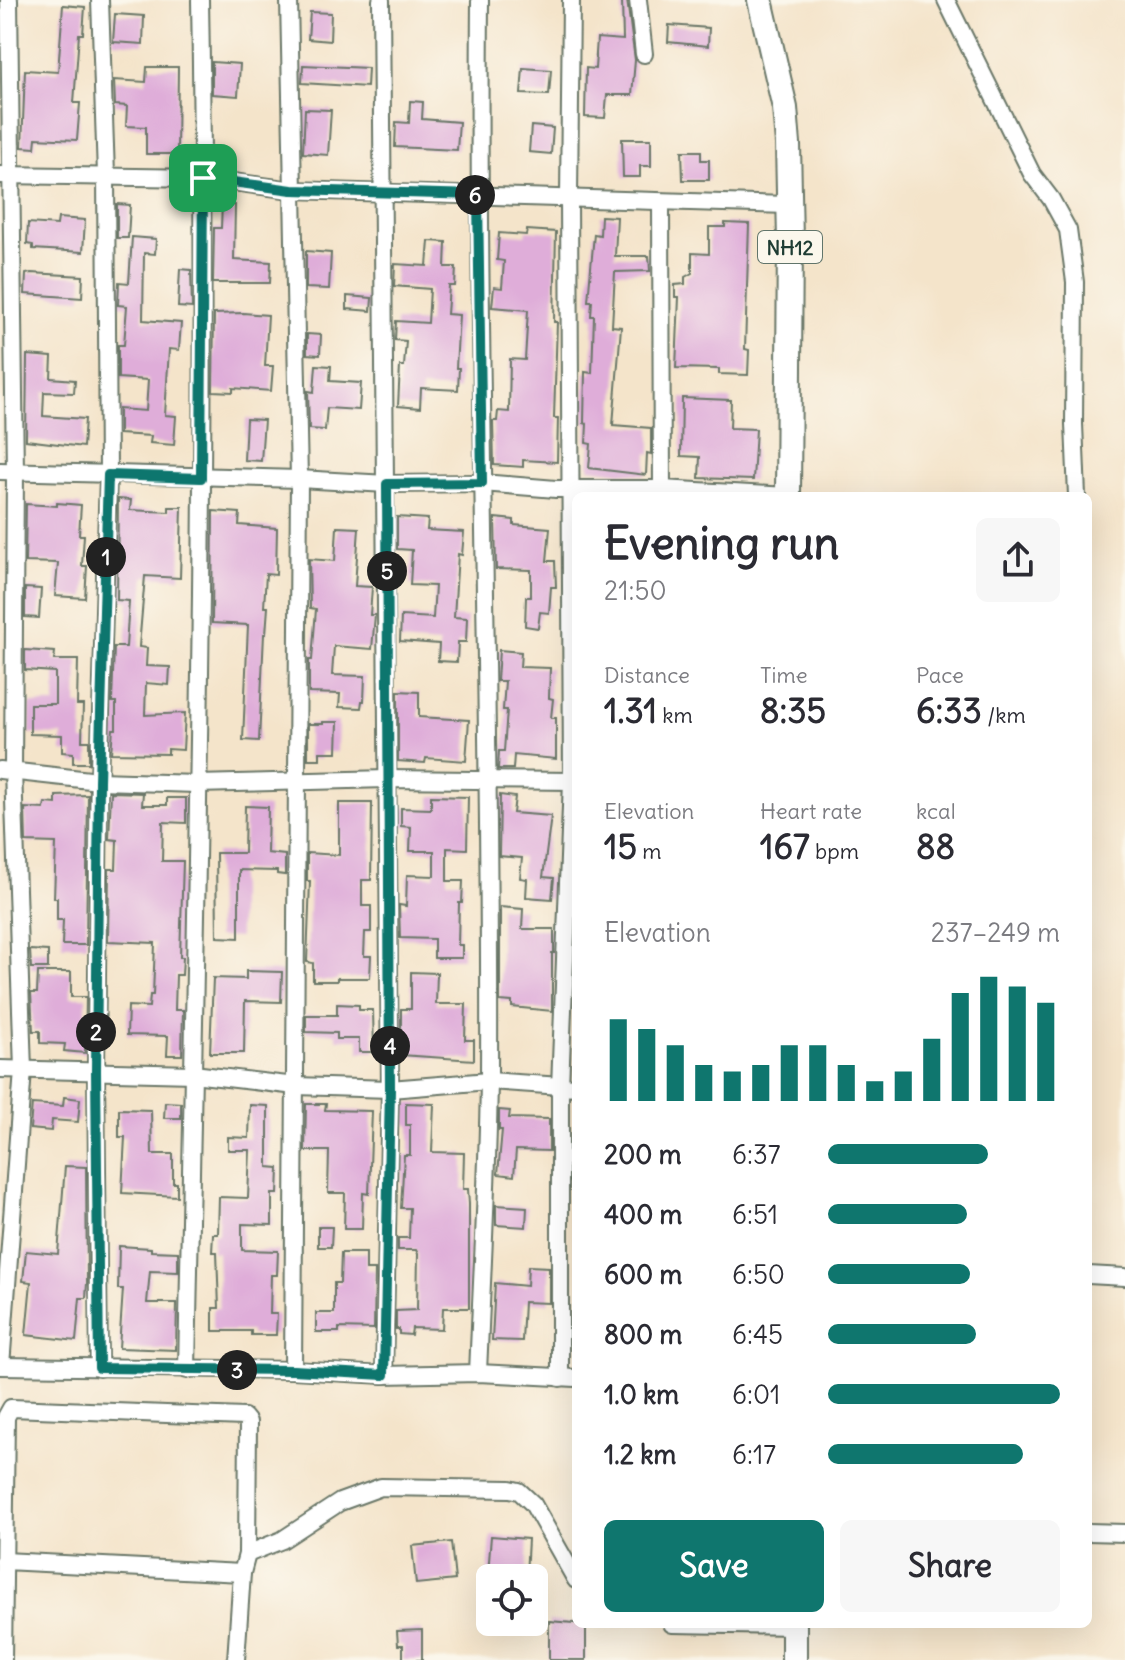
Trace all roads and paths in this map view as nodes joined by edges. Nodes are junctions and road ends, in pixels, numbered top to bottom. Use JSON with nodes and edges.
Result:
{"nodes":[{"id":1,"x":9,"y":0,"type":"edge"},
{"id":2,"x":100,"y":0,"type":"edge"},
{"id":3,"x":200,"y":0,"type":"edge"},
{"id":4,"x":289,"y":0,"type":"edge"},
{"id":5,"x":381,"y":0,"type":"edge"},
{"id":6,"x":480,"y":0,"type":"edge"},
{"id":7,"x":571,"y":0,"type":"edge"},
{"id":8,"x":638,"y":0,"type":"edge"},
{"id":9,"x":760,"y":0,"type":"edge"},
{"id":10,"x":946,"y":0,"type":"edge"},
{"id":11,"x":644,"y":54,"type":"dead end"},
{"id":12,"x":5,"y":175,"type":"edge"},
{"id":13,"x":106,"y":175,"type":"junction"},
{"id":14,"x":203,"y":178,"type":"junction"},
{"id":15,"x":292,"y":190,"type":"junction"},
{"id":16,"x":383,"y":191,"type":"junction"},
{"id":17,"x":478,"y":195,"type":"junction"},
{"id":18,"x":569,"y":197,"type":"junction"},
{"id":19,"x":661,"y":202,"type":"junction"},
{"id":20,"x":789,"y":205,"type":"junction"},
{"id":21,"x":7,"y":471,"type":"edge"},
{"id":22,"x":108,"y":475,"type":"junction"},
{"id":23,"x":201,"y":478,"type":"junction"},
{"id":24,"x":299,"y":479,"type":"junction"},
{"id":25,"x":482,"y":483,"type":"junction"},
{"id":26,"x":387,"y":484,"type":"junction"},
{"id":27,"x":571,"y":489,"type":"junction"},
{"id":28,"x":662,"y":492,"type":"edge"},
{"id":29,"x":788,"y":492,"type":"edge"},
{"id":30,"x":1077,"y":492,"type":"edge"},
{"id":31,"x":572,"y":586,"type":"edge"},
{"id":32,"x":6,"y":770,"type":"edge"},
{"id":33,"x":488,"y":778,"type":"junction"},
{"id":34,"x":387,"y":779,"type":"junction"},
{"id":35,"x":99,"y":781,"type":"junction"},
{"id":36,"x":572,"y":781,"type":"edge"},
{"id":37,"x":296,"y":782,"type":"junction"},
{"id":38,"x":197,"y":784,"type":"junction"},
{"id":39,"x":572,"y":883,"type":"edge"},
{"id":40,"x":0,"y":1069,"type":"edge"},
{"id":41,"x":23,"y":1070,"type":"junction"},
{"id":42,"x":96,"y":1071,"type":"junction"},
{"id":43,"x":193,"y":1074,"type":"junction"},
{"id":44,"x":489,"y":1081,"type":"junction"},
{"id":45,"x":296,"y":1086,"type":"junction"},
{"id":46,"x":568,"y":1087,"type":"edge"},
{"id":47,"x":390,"y":1089,"type":"junction"},
{"id":48,"x":1092,"y":1275,"type":"edge"},
{"id":49,"x":1125,"y":1277,"type":"edge"},
{"id":50,"x":0,"y":1366,"type":"edge"},
{"id":51,"x":99,"y":1368,"type":"junction"},
{"id":52,"x":187,"y":1370,"type":"junction"},
{"id":53,"x":293,"y":1370,"type":"junction"},
{"id":54,"x":478,"y":1373,"type":"junction"},
{"id":55,"x":384,"y":1375,"type":"junction"},
{"id":56,"x":568,"y":1378,"type":"edge"},
{"id":57,"x":1092,"y":1532,"type":"edge"},
{"id":58,"x":1125,"y":1533,"type":"edge"},
{"id":59,"x":247,"y":1554,"type":"junction"},
{"id":60,"x":4,"y":1561,"type":"junction"},
{"id":61,"x":572,"y":1569,"type":"edge"},
{"id":62,"x":242,"y":1573,"type":"junction"},
{"id":63,"x":794,"y":1628,"type":"edge"},
{"id":64,"x":3,"y":1660,"type":"edge"},
{"id":65,"x":236,"y":1660,"type":"edge"},
{"id":66,"x":794,"y":1660,"type":"edge"}],
"edges":[{"from":1,"to":12,"type":"street"},
{"from":2,"to":13,"type":"street"},
{"from":3,"to":14,"type":"street"},
{"from":4,"to":15,"type":"street"},
{"from":5,"to":16,"type":"street"},
{"from":6,"to":17,"type":"street"},
{"from":7,"to":18,"type":"street"},
{"from":8,"to":11,"type":"street"},
{"from":9,"to":20,"type":"highway","number":"NH12"},
{"from":10,"to":30,"type":"street"},
{"from":12,"to":13,"type":"street"},
{"from":12,"to":21,"type":"street"},
{"from":13,"to":14,"type":"street"},
{"from":13,"to":22,"type":"street"},
{"from":14,"to":15,"type":"street"},
{"from":14,"to":23,"type":"street"},
{"from":15,"to":16,"type":"street"},
{"from":15,"to":24,"type":"street"},
{"from":16,"to":17,"type":"street"},
{"from":16,"to":26,"type":"street"},
{"from":17,"to":18,"type":"street"},
{"from":17,"to":25,"type":"street"},
{"from":18,"to":19,"type":"street"},
{"from":18,"to":27,"type":"street"},
{"from":19,"to":20,"type":"street"},
{"from":19,"to":28,"type":"street"},
{"from":20,"to":29,"type":"highway","number":"NH12"},
{"from":21,"to":22,"type":"street"},
{"from":21,"to":32,"type":"street"},
{"from":22,"to":23,"type":"street"},
{"from":22,"to":35,"type":"street"},
{"from":23,"to":24,"type":"street"},
{"from":23,"to":38,"type":"street"},
{"from":24,"to":26,"type":"street"},
{"from":24,"to":37,"type":"street"},
{"from":25,"to":26,"type":"street"},
{"from":25,"to":27,"type":"street"},
{"from":25,"to":33,"type":"street"},
{"from":26,"to":34,"type":"street"},
{"from":27,"to":28,"type":"street"},
{"from":27,"to":31,"type":"street"},
{"from":32,"to":35,"type":"street"},
{"from":32,"to":41,"type":"street"},
{"from":33,"to":34,"type":"street"},
{"from":33,"to":36,"type":"street"},
{"from":33,"to":44,"type":"street"},
{"from":34,"to":37,"type":"street"},
{"from":34,"to":47,"type":"street"},
{"from":35,"to":38,"type":"street"},
{"from":35,"to":42,"type":"street"},
{"from":37,"to":38,"type":"street"},
{"from":37,"to":45,"type":"street"},
{"from":38,"to":43,"type":"street"},
{"from":39,"to":46,"type":"street"},
{"from":40,"to":41,"type":"street"},
{"from":41,"to":42,"type":"street"},
{"from":41,"to":50,"type":"street"},
{"from":42,"to":43,"type":"street"},
{"from":42,"to":51,"type":"street"},
{"from":43,"to":45,"type":"street"},
{"from":43,"to":52,"type":"street"},
{"from":44,"to":46,"type":"street"},
{"from":44,"to":47,"type":"street"},
{"from":44,"to":54,"type":"street"},
{"from":45,"to":47,"type":"street"},
{"from":45,"to":53,"type":"street"},
{"from":46,"to":56,"type":"street"},
{"from":47,"to":55,"type":"street"},
{"from":48,"to":49,"type":"street"},
{"from":50,"to":51,"type":"street"},
{"from":51,"to":52,"type":"street"},
{"from":52,"to":53,"type":"street"},
{"from":53,"to":55,"type":"street"},
{"from":54,"to":55,"type":"street"},
{"from":54,"to":56,"type":"street"},
{"from":57,"to":58,"type":"street"},
{"from":59,"to":60,"type":"street"},
{"from":59,"to":61,"type":"street"},
{"from":59,"to":62,"type":"street"},
{"from":60,"to":62,"type":"street"},
{"from":60,"to":64,"type":"street"},
{"from":62,"to":65,"type":"street"},
{"from":63,"to":66,"type":"highway"}]}
